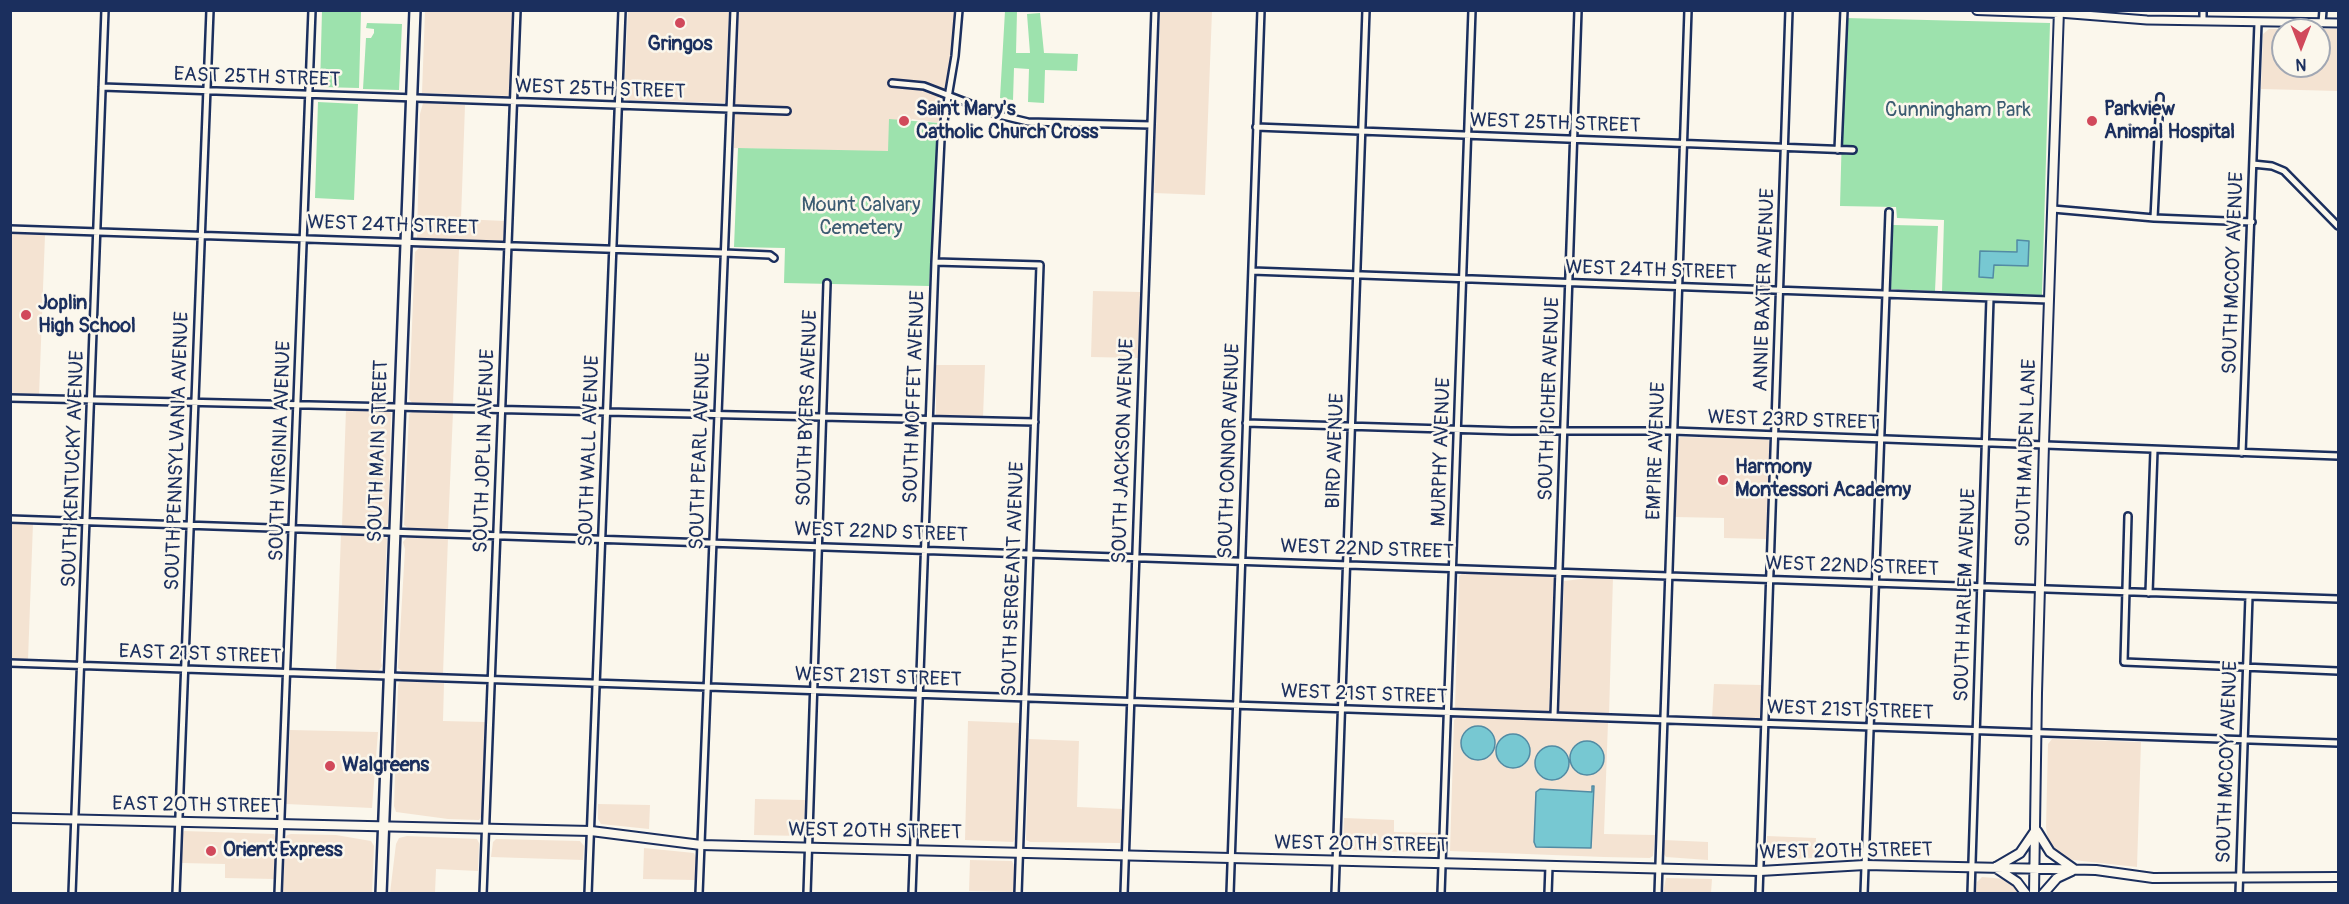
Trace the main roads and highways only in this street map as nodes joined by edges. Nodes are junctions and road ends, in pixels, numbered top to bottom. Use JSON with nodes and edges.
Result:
{"nodes":[{"id":1,"x":415,"y":10,"type":"edge"},
{"id":2,"x":1977,"y":10,"type":"edge"},
{"id":3,"x":2059,"y":12,"type":"edge"},
{"id":4,"x":10,"y":818,"type":"edge"},
{"id":5,"x":383,"y":827,"type":"junction"},
{"id":6,"x":2036,"y":829,"type":"junction"},
{"id":7,"x":1995,"y":867,"type":"junction"},
{"id":8,"x":2035,"y":869,"type":"junction"},
{"id":9,"x":2075,"y":870,"type":"junction"},
{"id":10,"x":2338,"y":878,"type":"edge"},
{"id":11,"x":381,"y":894,"type":"edge"},
{"id":12,"x":2026,"y":894,"type":"edge"},
{"id":13,"x":2034,"y":894,"type":"edge"},
{"id":14,"x":2043,"y":894,"type":"edge"}],
"edges":[{"from":1,"to":5,"type":"main road","name":"SOUTH MAIN STREET"},
{"from":2,"to":3,"type":"main road"},
{"from":3,"to":6,"type":"main road","name":"SOUTH MAIDEN LANE"},
{"from":4,"to":5,"type":"main road","name":"EAST 20TH STREET"},
{"from":5,"to":7,"type":"main road","name":"WEST 20TH STREET"},
{"from":5,"to":11,"type":"main road","name":"SOUTH MAIN STREET"},
{"from":6,"to":7,"type":"main road"},
{"from":6,"to":8,"type":"main road","name":"SOUTH MAIDEN LANE"},
{"from":6,"to":9,"type":"main road"},
{"from":7,"to":8,"type":"main road","name":"WEST 20TH STREET"},
{"from":7,"to":12,"type":"main road"},
{"from":8,"to":9,"type":"main road","name":"WEST 20TH STREET"},
{"from":8,"to":13,"type":"main road","name":"SOUTH MAIDEN LANE"},
{"from":9,"to":10,"type":"main road","name":"WEST 20TH STREET"},
{"from":9,"to":14,"type":"main road"}]}
